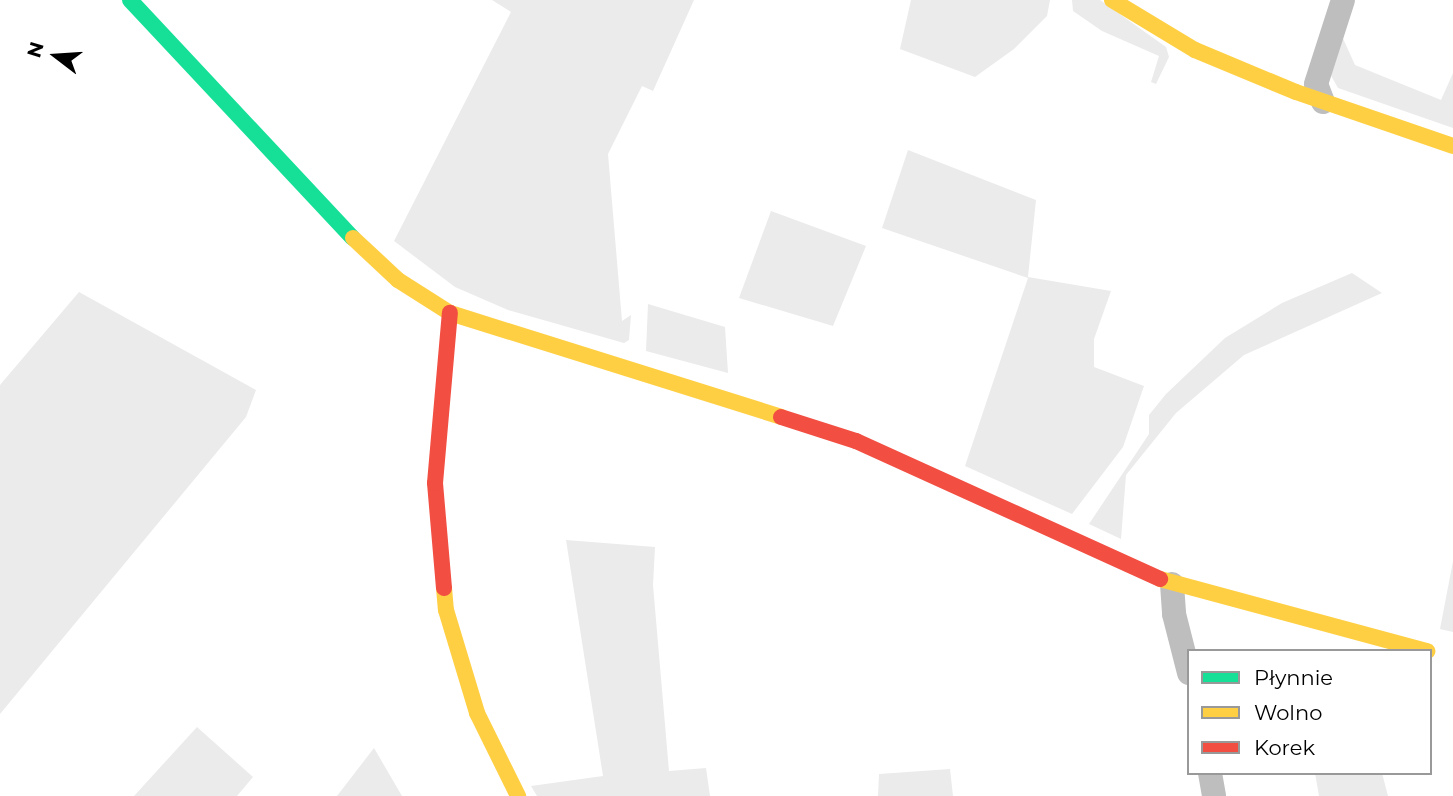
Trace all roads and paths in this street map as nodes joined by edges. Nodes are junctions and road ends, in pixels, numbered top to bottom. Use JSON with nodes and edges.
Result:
{"nodes":[{"id":1,"x":130,"y":0,"type":"edge"},
{"id":2,"x":1112,"y":0,"type":"edge"},
{"id":3,"x":1343,"y":0,"type":"edge"},
{"id":4,"x":1323,"y":102,"type":"junction"},
{"id":5,"x":1453,"y":146,"type":"edge"},
{"id":6,"x":450,"y":313,"type":"junction"},
{"id":7,"x":1172,"y":584,"type":"junction"},
{"id":8,"x":1421,"y":649,"type":"edge"},
{"id":9,"x":1187,"y":665,"type":"edge"},
{"id":10,"x":1210,"y":775,"type":"edge"},
{"id":11,"x":519,"y":796,"type":"edge"},
{"id":12,"x":1214,"y":796,"type":"edge"}],
"edges":[{"from":1,"to":6,"type":"street"},
{"from":2,"to":4,"type":"street"},
{"from":3,"to":4,"type":"street"},
{"from":4,"to":5,"type":"street"},
{"from":6,"to":7,"type":"street"},
{"from":6,"to":11,"type":"street"},
{"from":7,"to":8,"type":"street"},
{"from":7,"to":9,"type":"street"},
{"from":10,"to":12,"type":"street"}]}
